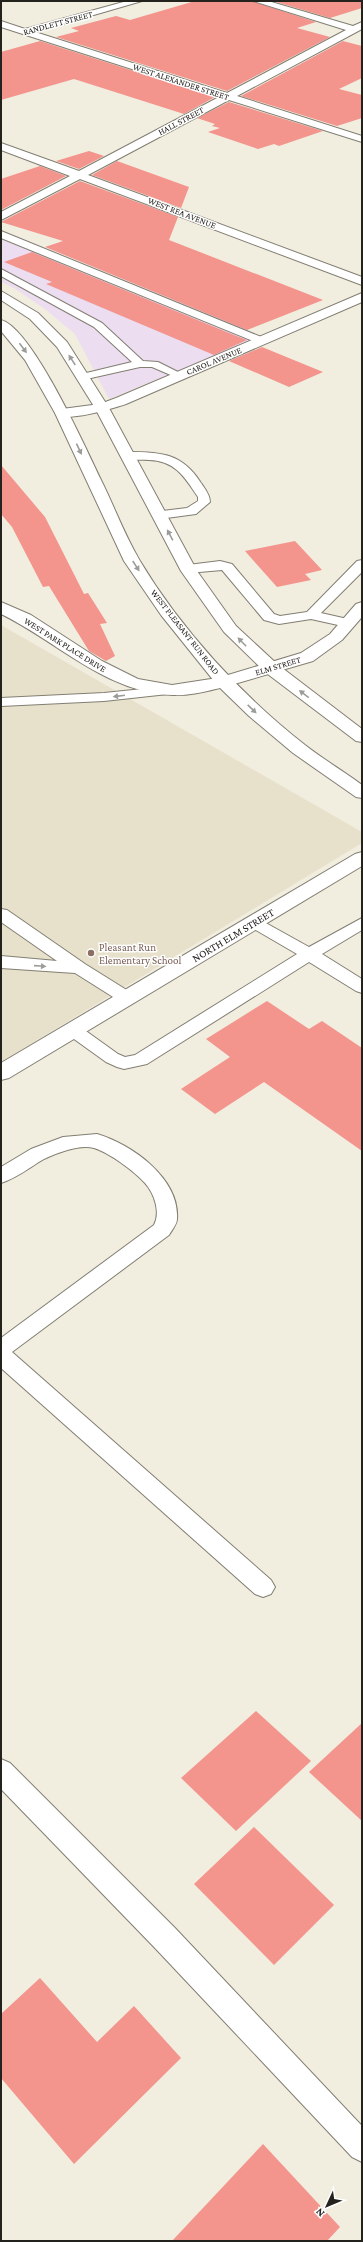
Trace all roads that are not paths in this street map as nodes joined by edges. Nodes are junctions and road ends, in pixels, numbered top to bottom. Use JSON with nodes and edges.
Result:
{"nodes":[{"id":1,"x":138,"y":1,"type":"edge"},
{"id":2,"x":258,"y":1,"type":"edge"},
{"id":3,"x":1,"y":24,"type":"edge"},
{"id":4,"x":358,"y":27,"type":"edge"},
{"id":5,"x":24,"y":32,"type":"junction"},
{"id":6,"x":9,"y":36,"type":"dead end"},
{"id":7,"x":227,"y":97,"type":"junction"},
{"id":8,"x":362,"y":139,"type":"edge"},
{"id":9,"x":1,"y":146,"type":"edge"},
{"id":10,"x":79,"y":175,"type":"junction"},
{"id":11,"x":1,"y":217,"type":"edge"},
{"id":12,"x":1,"y":234,"type":"edge"},
{"id":13,"x":1,"y":272,"type":"edge"},
{"id":14,"x":362,"y":281,"type":"edge"},
{"id":15,"x":1,"y":295,"type":"edge"},
{"id":16,"x":362,"y":297,"type":"edge"},
{"id":17,"x":1,"y":324,"type":"edge"},
{"id":18,"x":262,"y":341,"type":"junction"},
{"id":19,"x":140,"y":364,"type":"junction"},
{"id":20,"x":180,"y":376,"type":"junction"},
{"id":21,"x":82,"y":377,"type":"junction"},
{"id":22,"x":102,"y":408,"type":"junction"},
{"id":23,"x":62,"y":414,"type":"junction"},
{"id":24,"x":128,"y":456,"type":"junction"},
{"id":25,"x":159,"y":515,"type":"junction"},
{"id":26,"x":362,"y":564,"type":"edge"},
{"id":27,"x":188,"y":569,"type":"junction"},
{"id":28,"x":1,"y":607,"type":"edge"},
{"id":29,"x":362,"y":607,"type":"edge"},
{"id":30,"x":311,"y":615,"type":"junction"},
{"id":31,"x":347,"y":623,"type":"junction"},
{"id":32,"x":271,"y":668,"type":"junction"},
{"id":33,"x":224,"y":682,"type":"junction"},
{"id":34,"x":172,"y":690,"type":"junction"},
{"id":35,"x":1,"y":702,"type":"edge"},
{"id":36,"x":362,"y":737,"type":"edge"},
{"id":37,"x":362,"y":793,"type":"edge"},
{"id":38,"x":362,"y":858,"type":"edge"},
{"id":39,"x":1,"y":914,"type":"edge"},
{"id":40,"x":254,"y":922,"type":"junction"},
{"id":41,"x":362,"y":923,"type":"edge"},
{"id":42,"x":309,"y":954,"type":"junction"},
{"id":43,"x":1,"y":962,"type":"edge"},
{"id":44,"x":79,"y":968,"type":"junction"},
{"id":45,"x":362,"y":987,"type":"edge"},
{"id":46,"x":127,"y":998,"type":"junction"},
{"id":47,"x":73,"y":1030,"type":"junction"},
{"id":48,"x":1,"y":1073,"type":"edge"},
{"id":49,"x":1,"y":1176,"type":"edge"},
{"id":50,"x":1,"y":1349,"type":"edge"},
{"id":51,"x":1,"y":1355,"type":"edge"},
{"id":52,"x":263,"y":1588,"type":"dead end"},
{"id":53,"x":1,"y":1771,"type":"edge"},
{"id":54,"x":362,"y":2147,"type":"edge"}],
"edges":[{"from":1,"to":5,"type":"street","name":"RANDLETT STREET"},
{"from":2,"to":4,"type":"street"},
{"from":3,"to":5,"type":"street","name":"WEST ALEXANDER STREET"},
{"from":4,"to":7,"type":"street","name":"HALL STREET"},
{"from":5,"to":6,"type":"street","name":"RANDLETT STREET"},
{"from":5,"to":7,"type":"street","name":"WEST ALEXANDER STREET"},
{"from":7,"to":8,"type":"street","name":"WEST ALEXANDER STREET"},
{"from":7,"to":10,"type":"street","name":"HALL STREET"},
{"from":9,"to":10,"type":"street","name":"WEST REA AVENUE"},
{"from":10,"to":11,"type":"street","name":"HALL STREET"},
{"from":10,"to":14,"type":"street","name":"WEST REA AVENUE"},
{"from":12,"to":18,"type":"lane"},
{"from":13,"to":19,"type":"lane"},
{"from":21,"to":15,"type":"street","one_way":true},
{"from":16,"to":18,"type":"street","name":"CAROL AVENUE"},
{"from":17,"to":23,"type":"street","name":"WEST PLEASANT RUN ROAD","one_way":true},
{"from":18,"to":20,"type":"street","name":"CAROL AVENUE"},
{"from":19,"to":20,"type":"lane"},
{"from":19,"to":21,"type":"lane"},
{"from":20,"to":22,"type":"street","name":"CAROL AVENUE"},
{"from":21,"to":22,"type":"street"},
{"from":22,"to":23,"type":"street","name":"CAROL AVENUE"},
{"from":22,"to":24,"type":"street"},
{"from":23,"to":33,"type":"street","name":"WEST PLEASANT RUN ROAD","one_way":true},
{"from":24,"to":25,"type":"street"},
{"from":24,"to":25,"type":"lane"},
{"from":27,"to":25,"type":"street","one_way":true},
{"from":26,"to":30,"type":"lane"},
{"from":27,"to":30,"type":"lane"},
{"from":32,"to":27,"type":"street","one_way":true},
{"from":28,"to":34,"type":"street","name":"WEST PARK PLACE DRIVE"},
{"from":29,"to":31,"type":"street","name":"ELM STREET"},
{"from":30,"to":31,"type":"lane"},
{"from":31,"to":32,"type":"street","name":"ELM STREET"},
{"from":32,"to":33,"type":"street","name":"ELM STREET"},
{"from":36,"to":32,"type":"street","one_way":true},
{"from":33,"to":34,"type":"street","name":"WEST PARK PLACE DRIVE"},
{"from":33,"to":37,"type":"street","name":"WEST PLEASANT RUN ROAD","one_way":true},
{"from":34,"to":35,"type":"lane","one_way":true},
{"from":38,"to":40,"type":"street","name":"NORTH ELM STREET"},
{"from":39,"to":44,"type":"lane"},
{"from":40,"to":42,"type":"lane"},
{"from":40,"to":46,"type":"street","name":"NORTH ELM STREET"},
{"from":41,"to":42,"type":"lane"},
{"from":42,"to":45,"type":"lane"},
{"from":42,"to":47,"type":"lane"},
{"from":43,"to":44,"type":"lane","one_way":true},
{"from":44,"to":46,"type":"lane"},
{"from":46,"to":47,"type":"street","name":"NORTH ELM STREET"},
{"from":47,"to":48,"type":"street","name":"NORTH ELM STREET"},
{"from":49,"to":50,"type":"lane"},
{"from":51,"to":52,"type":"lane"},
{"from":53,"to":54,"type":"lane"}]}
